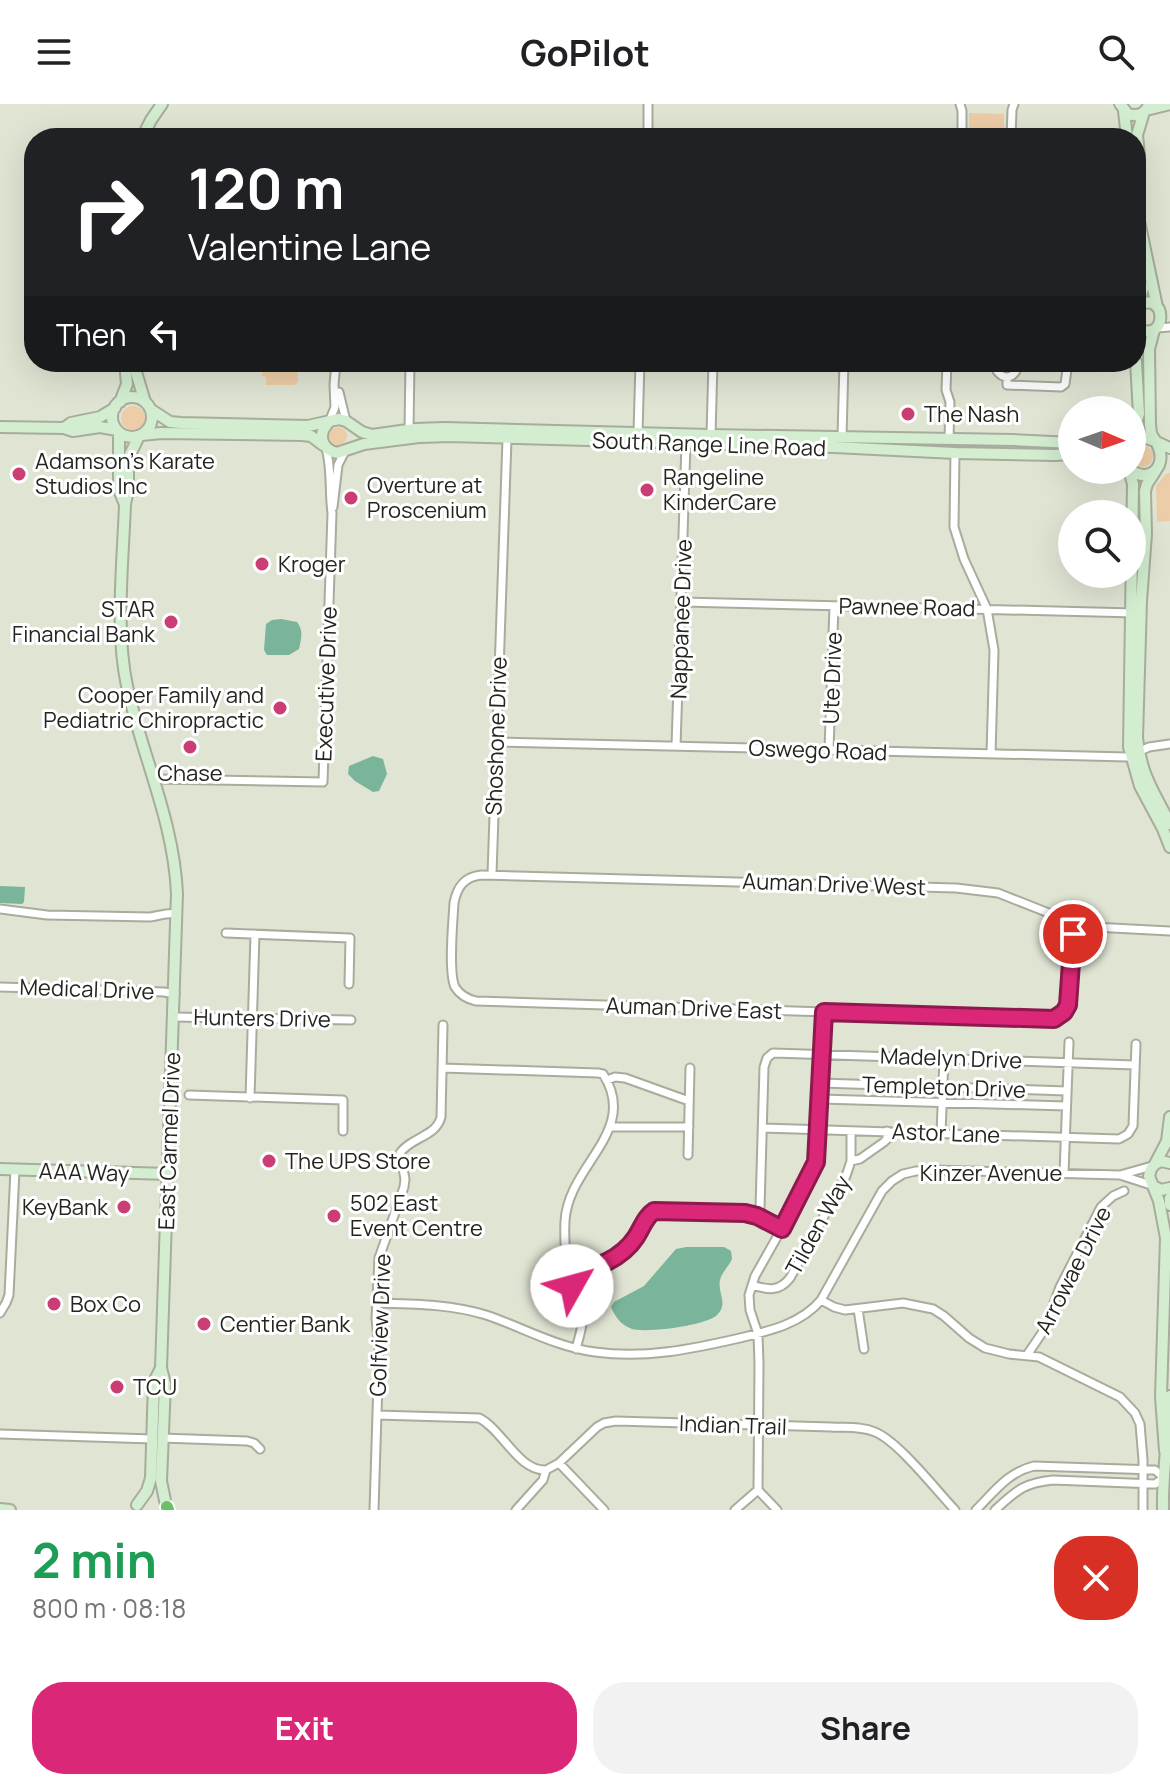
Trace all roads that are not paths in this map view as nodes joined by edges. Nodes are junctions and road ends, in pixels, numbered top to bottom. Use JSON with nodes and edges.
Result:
{"nodes":[{"id":1,"x":162,"y":104,"type":"edge"},
{"id":2,"x":648,"y":104,"type":"edge"},
{"id":3,"x":960,"y":104,"type":"edge"},
{"id":4,"x":1014,"y":104,"type":"edge"},
{"id":5,"x":1108,"y":104,"type":"edge"},
{"id":6,"x":1170,"y":104,"type":"edge"},
{"id":7,"x":1122,"y":108,"type":"edge"},
{"id":8,"x":1147,"y":109,"type":"edge"},
{"id":9,"x":147,"y":128,"type":"edge"},
{"id":10,"x":648,"y":128,"type":"edge"},
{"id":11,"x":962,"y":128,"type":"edge"},
{"id":12,"x":1011,"y":128,"type":"edge"},
{"id":13,"x":1125,"y":128,"type":"edge"},
{"id":14,"x":1140,"y":128,"type":"edge"},
{"id":15,"x":1146,"y":248,"type":"edge"},
{"id":16,"x":1162,"y":311,"type":"edge"},
{"id":17,"x":1170,"y":327,"type":"edge"},
{"id":18,"x":1155,"y":329,"type":"junction"},
{"id":19,"x":1146,"y":332,"type":"edge"},
{"id":20,"x":126,"y":372,"type":"edge"},
{"id":21,"x":136,"y":372,"type":"edge"},
{"id":22,"x":336,"y":372,"type":"edge"},
{"id":23,"x":410,"y":372,"type":"edge"},
{"id":24,"x":640,"y":372,"type":"edge"},
{"id":25,"x":713,"y":372,"type":"edge"},
{"id":26,"x":844,"y":372,"type":"edge"},
{"id":27,"x":947,"y":372,"type":"edge"},
{"id":28,"x":998,"y":372,"type":"edge"},
{"id":29,"x":1015,"y":372,"type":"edge"},
{"id":30,"x":1067,"y":372,"type":"edge"},
{"id":31,"x":1137,"y":372,"type":"edge"},
{"id":32,"x":336,"y":376,"type":"junction"},
{"id":33,"x":1007,"y":378,"type":"junction"},
{"id":34,"x":1138,"y":396,"type":"edge"},
{"id":35,"x":117,"y":405,"type":"junction"},
{"id":36,"x":148,"y":405,"type":"junction"},
{"id":37,"x":329,"y":422,"type":"junction"},
{"id":38,"x":348,"y":423,"type":"junction"},
{"id":39,"x":0,"y":427,"type":"edge"},
{"id":40,"x":64,"y":428,"type":"junction"},
{"id":41,"x":409,"y":430,"type":"junction"},
{"id":42,"x":118,"y":431,"type":"junction"},
{"id":43,"x":638,"y":433,"type":"junction"},
{"id":44,"x":711,"y":435,"type":"junction"},
{"id":45,"x":141,"y":436,"type":"junction"},
{"id":46,"x":842,"y":437,"type":"junction"},
{"id":47,"x":1146,"y":438,"type":"edge"},
{"id":48,"x":507,"y":439,"type":"junction"},
{"id":49,"x":949,"y":439,"type":"junction"},
{"id":50,"x":1156,"y":442,"type":"junction"},
{"id":51,"x":1058,"y":443,"type":"edge"},
{"id":52,"x":686,"y":444,"type":"junction"},
{"id":53,"x":325,"y":446,"type":"junction"},
{"id":54,"x":1170,"y":448,"type":"edge"},
{"id":55,"x":346,"y":451,"type":"junction"},
{"id":56,"x":955,"y":453,"type":"junction"},
{"id":57,"x":1058,"y":455,"type":"edge"},
{"id":58,"x":1170,"y":461,"type":"edge"},
{"id":59,"x":1157,"y":469,"type":"junction"},
{"id":60,"x":1146,"y":473,"type":"edge"},
{"id":61,"x":1133,"y":484,"type":"edge"},
{"id":62,"x":125,"y":504,"type":"junction"},
{"id":63,"x":332,"y":513,"type":"junction"},
{"id":64,"x":682,"y":602,"type":"junction"},
{"id":65,"x":834,"y":606,"type":"junction"},
{"id":66,"x":987,"y":609,"type":"junction"},
{"id":67,"x":1136,"y":613,"type":"junction"},
{"id":68,"x":496,"y":742,"type":"junction"},
{"id":69,"x":1170,"y":744,"type":"edge"},
{"id":70,"x":676,"y":746,"type":"junction"},
{"id":71,"x":829,"y":750,"type":"junction"},
{"id":72,"x":991,"y":754,"type":"junction"},
{"id":73,"x":1135,"y":755,"type":"junction"},
{"id":74,"x":154,"y":779,"type":"junction"},
{"id":75,"x":1170,"y":824,"type":"edge"},
{"id":76,"x":1170,"y":847,"type":"edge"},
{"id":77,"x":492,"y":874,"type":"junction"},
{"id":78,"x":0,"y":909,"type":"edge"},
{"id":79,"x":175,"y":914,"type":"junction"},
{"id":80,"x":1074,"y":923,"type":"junction"},
{"id":81,"x":1170,"y":931,"type":"edge"},
{"id":82,"x":226,"y":933,"type":"dead end"},
{"id":83,"x":255,"y":934,"type":"junction"},
{"id":84,"x":349,"y":984,"type":"dead end"},
{"id":85,"x":0,"y":987,"type":"edge"},
{"id":86,"x":175,"y":994,"type":"junction"},
{"id":87,"x":824,"y":1012,"type":"junction"},
{"id":88,"x":174,"y":1017,"type":"junction"},
{"id":89,"x":252,"y":1017,"type":"junction"},
{"id":90,"x":351,"y":1020,"type":"dead end"},
{"id":91,"x":443,"y":1025,"type":"dead end"},
{"id":92,"x":1069,"y":1042,"type":"dead end"},
{"id":93,"x":1136,"y":1044,"type":"dead end"},
{"id":94,"x":822,"y":1053,"type":"junction"},
{"id":95,"x":944,"y":1058,"type":"junction"},
{"id":96,"x":1068,"y":1063,"type":"junction"},
{"id":97,"x":1135,"y":1065,"type":"junction"},
{"id":98,"x":442,"y":1068,"type":"junction"},
{"id":99,"x":690,"y":1068,"type":"dead end"},
{"id":100,"x":607,"y":1080,"type":"junction"},
{"id":101,"x":821,"y":1083,"type":"junction"},
{"id":102,"x":943,"y":1087,"type":"junction"},
{"id":103,"x":1067,"y":1091,"type":"junction"},
{"id":104,"x":189,"y":1095,"type":"dead end"},
{"id":105,"x":250,"y":1098,"type":"junction"},
{"id":106,"x":820,"y":1099,"type":"junction"},
{"id":107,"x":689,"y":1101,"type":"junction"},
{"id":108,"x":943,"y":1102,"type":"junction"},
{"id":109,"x":1066,"y":1106,"type":"junction"},
{"id":110,"x":1170,"y":1117,"type":"edge"},
{"id":111,"x":610,"y":1127,"type":"junction"},
{"id":112,"x":689,"y":1127,"type":"junction"},
{"id":113,"x":763,"y":1128,"type":"junction"},
{"id":114,"x":819,"y":1130,"type":"junction"},
{"id":115,"x":343,"y":1131,"type":"dead end"},
{"id":116,"x":851,"y":1131,"type":"junction"},
{"id":117,"x":887,"y":1131,"type":"junction"},
{"id":118,"x":941,"y":1133,"type":"junction"},
{"id":119,"x":1065,"y":1137,"type":"junction"},
{"id":120,"x":688,"y":1155,"type":"dead end"},
{"id":121,"x":851,"y":1161,"type":"junction"},
{"id":122,"x":1170,"y":1163,"type":"edge"},
{"id":123,"x":1154,"y":1165,"type":"junction"},
{"id":124,"x":0,"y":1169,"type":"edge"},
{"id":125,"x":15,"y":1170,"type":"junction"},
{"id":126,"x":1064,"y":1173,"type":"junction"},
{"id":127,"x":169,"y":1174,"type":"junction"},
{"id":128,"x":1120,"y":1175,"type":"junction"},
{"id":129,"x":1154,"y":1186,"type":"junction"},
{"id":130,"x":1170,"y":1188,"type":"edge"},
{"id":131,"x":1124,"y":1191,"type":"dead end"},
{"id":132,"x":1170,"y":1198,"type":"edge"},
{"id":133,"x":1170,"y":1205,"type":"edge"},
{"id":134,"x":757,"y":1216,"type":"junction"},
{"id":135,"x":782,"y":1229,"type":"junction"},
{"id":136,"x":569,"y":1275,"type":"junction"},
{"id":137,"x":752,"y":1285,"type":"junction"},
{"id":138,"x":821,"y":1300,"type":"junction"},
{"id":139,"x":377,"y":1303,"type":"junction"},
{"id":140,"x":858,"y":1309,"type":"junction"},
{"id":141,"x":0,"y":1313,"type":"edge"},
{"id":142,"x":758,"y":1334,"type":"junction"},
{"id":143,"x":576,"y":1349,"type":"junction"},
{"id":144,"x":864,"y":1349,"type":"dead end"},
{"id":145,"x":1027,"y":1355,"type":"junction"},
{"id":146,"x":1170,"y":1396,"type":"edge"},
{"id":147,"x":377,"y":1415,"type":"junction"},
{"id":148,"x":759,"y":1426,"type":"junction"},
{"id":149,"x":0,"y":1434,"type":"edge"},
{"id":150,"x":157,"y":1439,"type":"junction"},
{"id":151,"x":260,"y":1449,"type":"dead end"},
{"id":152,"x":1165,"y":1451,"type":"junction"},
{"id":153,"x":559,"y":1463,"type":"junction"},
{"id":154,"x":1053,"y":1466,"type":"junction"},
{"id":155,"x":546,"y":1470,"type":"junction"},
{"id":156,"x":1144,"y":1477,"type":"junction"},
{"id":157,"x":1167,"y":1478,"type":"edge"},
{"id":158,"x":1053,"y":1480,"type":"junction"},
{"id":159,"x":758,"y":1490,"type":"junction"},
{"id":160,"x":134,"y":1508,"type":"edge"},
{"id":161,"x":167,"y":1508,"type":"edge"},
{"id":162,"x":1163,"y":1508,"type":"edge"},
{"id":163,"x":0,"y":1509,"type":"edge"},
{"id":164,"x":10,"y":1510,"type":"edge"},
{"id":165,"x":374,"y":1510,"type":"edge"},
{"id":166,"x":516,"y":1510,"type":"edge"},
{"id":167,"x":604,"y":1510,"type":"edge"},
{"id":168,"x":735,"y":1510,"type":"edge"},
{"id":169,"x":777,"y":1510,"type":"edge"},
{"id":170,"x":955,"y":1510,"type":"edge"},
{"id":171,"x":976,"y":1510,"type":"edge"},
{"id":172,"x":995,"y":1510,"type":"edge"},
{"id":173,"x":1143,"y":1510,"type":"edge"}],
"edges":[{"from":1,"to":9,"type":"street"},
{"from":2,"to":10,"type":"street"},
{"from":3,"to":11,"type":"street"},
{"from":4,"to":12,"type":"street"},
{"from":5,"to":7,"type":"street"},
{"from":6,"to":8,"type":"street"},
{"from":7,"to":8,"type":"street"},
{"from":7,"to":13,"type":"street"},
{"from":8,"to":14,"type":"street"},
{"from":15,"to":16,"type":"street"},
{"from":16,"to":18,"type":"street"},
{"from":17,"to":18,"type":"street"},
{"from":18,"to":19,"type":"street"},
{"from":18,"to":50,"type":"street"},
{"from":20,"to":35,"type":"street"},
{"from":21,"to":36,"type":"street"},
{"from":22,"to":32,"type":"street"},
{"from":23,"to":41,"type":"street"},
{"from":24,"to":43,"type":"street"},
{"from":25,"to":44,"type":"street"},
{"from":26,"to":46,"type":"street"},
{"from":27,"to":49,"type":"street"},
{"from":28,"to":33,"type":"street"},
{"from":29,"to":33,"type":"street"},
{"from":30,"to":33,"type":"street"},
{"from":31,"to":34,"type":"street"},
{"from":32,"to":37,"type":"street"},
{"from":32,"to":38,"type":"street"},
{"from":35,"to":36,"type":"street"},
{"from":35,"to":40,"type":"street"},
{"from":35,"to":42,"type":"street"},
{"from":36,"to":37,"type":"street"},
{"from":36,"to":45,"type":"street"},
{"from":37,"to":38,"type":"street"},
{"from":37,"to":53,"type":"street"},
{"from":38,"to":41,"type":"street","name":"South Range Line Road"},
{"from":38,"to":55,"type":"street"},
{"from":39,"to":40,"type":"street"},
{"from":40,"to":42,"type":"street"},
{"from":41,"to":43,"type":"street","name":"South Range Line Road"},
{"from":42,"to":45,"type":"street"},
{"from":42,"to":62,"type":"street","name":"East Carmel Drive"},
{"from":43,"to":44,"type":"street","name":"South Range Line Road"},
{"from":44,"to":46,"type":"street","name":"South Range Line Road"},
{"from":45,"to":53,"type":"street"},
{"from":45,"to":62,"type":"street","name":"East Carmel Drive"},
{"from":46,"to":49,"type":"street","name":"South Range Line Road"},
{"from":47,"to":50,"type":"street"},
{"from":48,"to":52,"type":"street","name":"South Range Line Road"},
{"from":48,"to":55,"type":"street","name":"South Range Line Road"},
{"from":48,"to":68,"type":"street","name":"Shoshone Drive"},
{"from":49,"to":51,"type":"street","name":"South Range Line Road"},
{"from":50,"to":54,"type":"street"},
{"from":50,"to":59,"type":"street"},
{"from":52,"to":56,"type":"street","name":"South Range Line Road"},
{"from":52,"to":64,"type":"street","name":"Nappanee Drive"},
{"from":53,"to":55,"type":"street"},
{"from":53,"to":63,"type":"street","name":"Executive Drive"},
{"from":55,"to":63,"type":"street","name":"Executive Drive"},
{"from":56,"to":57,"type":"street","name":"South Range Line Road"},
{"from":56,"to":66,"type":"street"},
{"from":58,"to":59,"type":"street"},
{"from":59,"to":60,"type":"street"},
{"from":59,"to":67,"type":"street"},
{"from":61,"to":67,"type":"street"},
{"from":62,"to":74,"type":"street","name":"East Carmel Drive"},
{"from":63,"to":74,"type":"street","name":"Executive Drive"},
{"from":64,"to":65,"type":"street","name":"Pawnee Road"},
{"from":64,"to":70,"type":"street","name":"Nappanee Drive"},
{"from":65,"to":66,"type":"street","name":"Pawnee Road"},
{"from":65,"to":71,"type":"street","name":"Ute Drive"},
{"from":66,"to":67,"type":"street","name":"Pawnee Road"},
{"from":66,"to":72,"type":"street"},
{"from":67,"to":73,"type":"street"},
{"from":68,"to":70,"type":"street","name":"Oswego Road"},
{"from":68,"to":77,"type":"street","name":"Shoshone Drive"},
{"from":69,"to":73,"type":"street","name":"Oswego Road"},
{"from":70,"to":71,"type":"street","name":"Oswego Road"},
{"from":71,"to":72,"type":"street","name":"Oswego Road"},
{"from":72,"to":73,"type":"street","name":"Oswego Road"},
{"from":73,"to":75,"type":"street"},
{"from":73,"to":76,"type":"street"},
{"from":74,"to":79,"type":"street","name":"East Carmel Drive"},
{"from":77,"to":80,"type":"street","name":"Auman Drive West"},
{"from":77,"to":87,"type":"street","name":"Auman Drive East"},
{"from":78,"to":79,"type":"street"},
{"from":79,"to":86,"type":"street","name":"East Carmel Drive"},
{"from":80,"to":81,"type":"street","name":"Auman Drive West"},
{"from":80,"to":87,"type":"street","name":"Auman Drive East"},
{"from":82,"to":83,"type":"street"},
{"from":83,"to":84,"type":"street"},
{"from":83,"to":89,"type":"street"},
{"from":85,"to":86,"type":"street","name":"Medical Drive"},
{"from":86,"to":88,"type":"street","name":"East Carmel Drive"},
{"from":87,"to":94,"type":"street"},
{"from":88,"to":89,"type":"street","name":"Hunters Drive"},
{"from":88,"to":127,"type":"street","name":"East Carmel Drive"},
{"from":89,"to":90,"type":"street","name":"Hunters Drive"},
{"from":89,"to":105,"type":"street"},
{"from":91,"to":98,"type":"street","name":"Golfview Drive"},
{"from":92,"to":96,"type":"street"},
{"from":93,"to":97,"type":"street"},
{"from":94,"to":95,"type":"street","name":"Madelyn Drive"},
{"from":94,"to":101,"type":"street"},
{"from":94,"to":113,"type":"street","name":"Madelyn Drive"},
{"from":95,"to":96,"type":"street","name":"Madelyn Drive"},
{"from":95,"to":102,"type":"street"},
{"from":96,"to":97,"type":"street","name":"Madelyn Drive"},
{"from":96,"to":103,"type":"street"},
{"from":97,"to":119,"type":"street","name":"Astor Lane"},
{"from":98,"to":100,"type":"street"},
{"from":98,"to":139,"type":"street","name":"Golfview Drive"},
{"from":99,"to":107,"type":"street"},
{"from":100,"to":107,"type":"street"},
{"from":100,"to":111,"type":"street"},
{"from":101,"to":102,"type":"street","name":"Templeton Drive"},
{"from":101,"to":106,"type":"street"},
{"from":102,"to":103,"type":"street","name":"Templeton Drive"},
{"from":102,"to":108,"type":"street"},
{"from":103,"to":109,"type":"street"},
{"from":104,"to":105,"type":"street"},
{"from":105,"to":115,"type":"street"},
{"from":106,"to":108,"type":"street","name":"Templeton Drive"},
{"from":106,"to":114,"type":"street"},
{"from":107,"to":112,"type":"street"},
{"from":108,"to":109,"type":"street","name":"Templeton Drive"},
{"from":108,"to":118,"type":"street"},
{"from":109,"to":119,"type":"street"},
{"from":110,"to":123,"type":"street"},
{"from":111,"to":112,"type":"street"},
{"from":111,"to":136,"type":"street"},
{"from":112,"to":120,"type":"street"},
{"from":113,"to":114,"type":"street","name":"Astor Lane"},
{"from":113,"to":134,"type":"street"},
{"from":114,"to":116,"type":"street","name":"Astor Lane"},
{"from":114,"to":135,"type":"street"},
{"from":116,"to":117,"type":"street","name":"Astor Lane"},
{"from":116,"to":121,"type":"street","name":"Tilden Way"},
{"from":117,"to":118,"type":"street","name":"Astor Lane"},
{"from":117,"to":121,"type":"street"},
{"from":118,"to":119,"type":"street","name":"Astor Lane"},
{"from":119,"to":126,"type":"street"},
{"from":121,"to":137,"type":"street","name":"Tilden Way"},
{"from":122,"to":123,"type":"street"},
{"from":123,"to":128,"type":"street","name":"Kinzer Avenue"},
{"from":123,"to":129,"type":"street"},
{"from":124,"to":125,"type":"street","name":"AAA Way"},
{"from":125,"to":127,"type":"street","name":"AAA Way"},
{"from":125,"to":141,"type":"street"},
{"from":126,"to":128,"type":"street","name":"Kinzer Avenue"},
{"from":126,"to":138,"type":"street","name":"Kinzer Avenue"},
{"from":127,"to":150,"type":"street","name":"East Carmel Drive"},
{"from":128,"to":129,"type":"street","name":"Kinzer Avenue"},
{"from":129,"to":130,"type":"street"},
{"from":129,"to":152,"type":"street"},
{"from":131,"to":145,"type":"street","name":"Arrowae Drive"},
{"from":132,"to":133,"type":"street"},
{"from":134,"to":135,"type":"street"},
{"from":134,"to":136,"type":"street"},
{"from":135,"to":137,"type":"street"},
{"from":136,"to":143,"type":"street"},
{"from":137,"to":142,"type":"street"},
{"from":138,"to":140,"type":"street"},
{"from":138,"to":142,"type":"street","name":"Kinzer Avenue"},
{"from":139,"to":143,"type":"street","name":"Kinzer Avenue"},
{"from":139,"to":147,"type":"street","name":"Golfview Drive"},
{"from":140,"to":144,"type":"street"},
{"from":140,"to":145,"type":"street"},
{"from":142,"to":143,"type":"street","name":"Kinzer Avenue"},
{"from":142,"to":148,"type":"street"},
{"from":145,"to":156,"type":"street"},
{"from":146,"to":152,"type":"street"},
{"from":147,"to":155,"type":"street"},
{"from":147,"to":165,"type":"street"},
{"from":148,"to":153,"type":"street","name":"Indian Trail"},
{"from":148,"to":159,"type":"street"},
{"from":148,"to":170,"type":"street","name":"Indian Trail"},
{"from":149,"to":150,"type":"street"},
{"from":150,"to":151,"type":"street"},
{"from":150,"to":160,"type":"street","name":"East Carmel Drive"},
{"from":150,"to":161,"type":"street","name":"East Carmel Drive"},
{"from":152,"to":157,"type":"street"},
{"from":153,"to":155,"type":"street","name":"Indian Trail"},
{"from":153,"to":167,"type":"street"},
{"from":154,"to":156,"type":"street"},
{"from":154,"to":158,"type":"street"},
{"from":154,"to":171,"type":"street"},
{"from":155,"to":166,"type":"street","name":"Indian Trail"},
{"from":156,"to":157,"type":"street"},
{"from":156,"to":157,"type":"street"},
{"from":156,"to":158,"type":"street"},
{"from":156,"to":173,"type":"street"},
{"from":157,"to":162,"type":"street"},
{"from":158,"to":172,"type":"street"},
{"from":159,"to":168,"type":"street"},
{"from":159,"to":169,"type":"street"},
{"from":160,"to":161,"type":"street"},
{"from":163,"to":164,"type":"street"}]}
